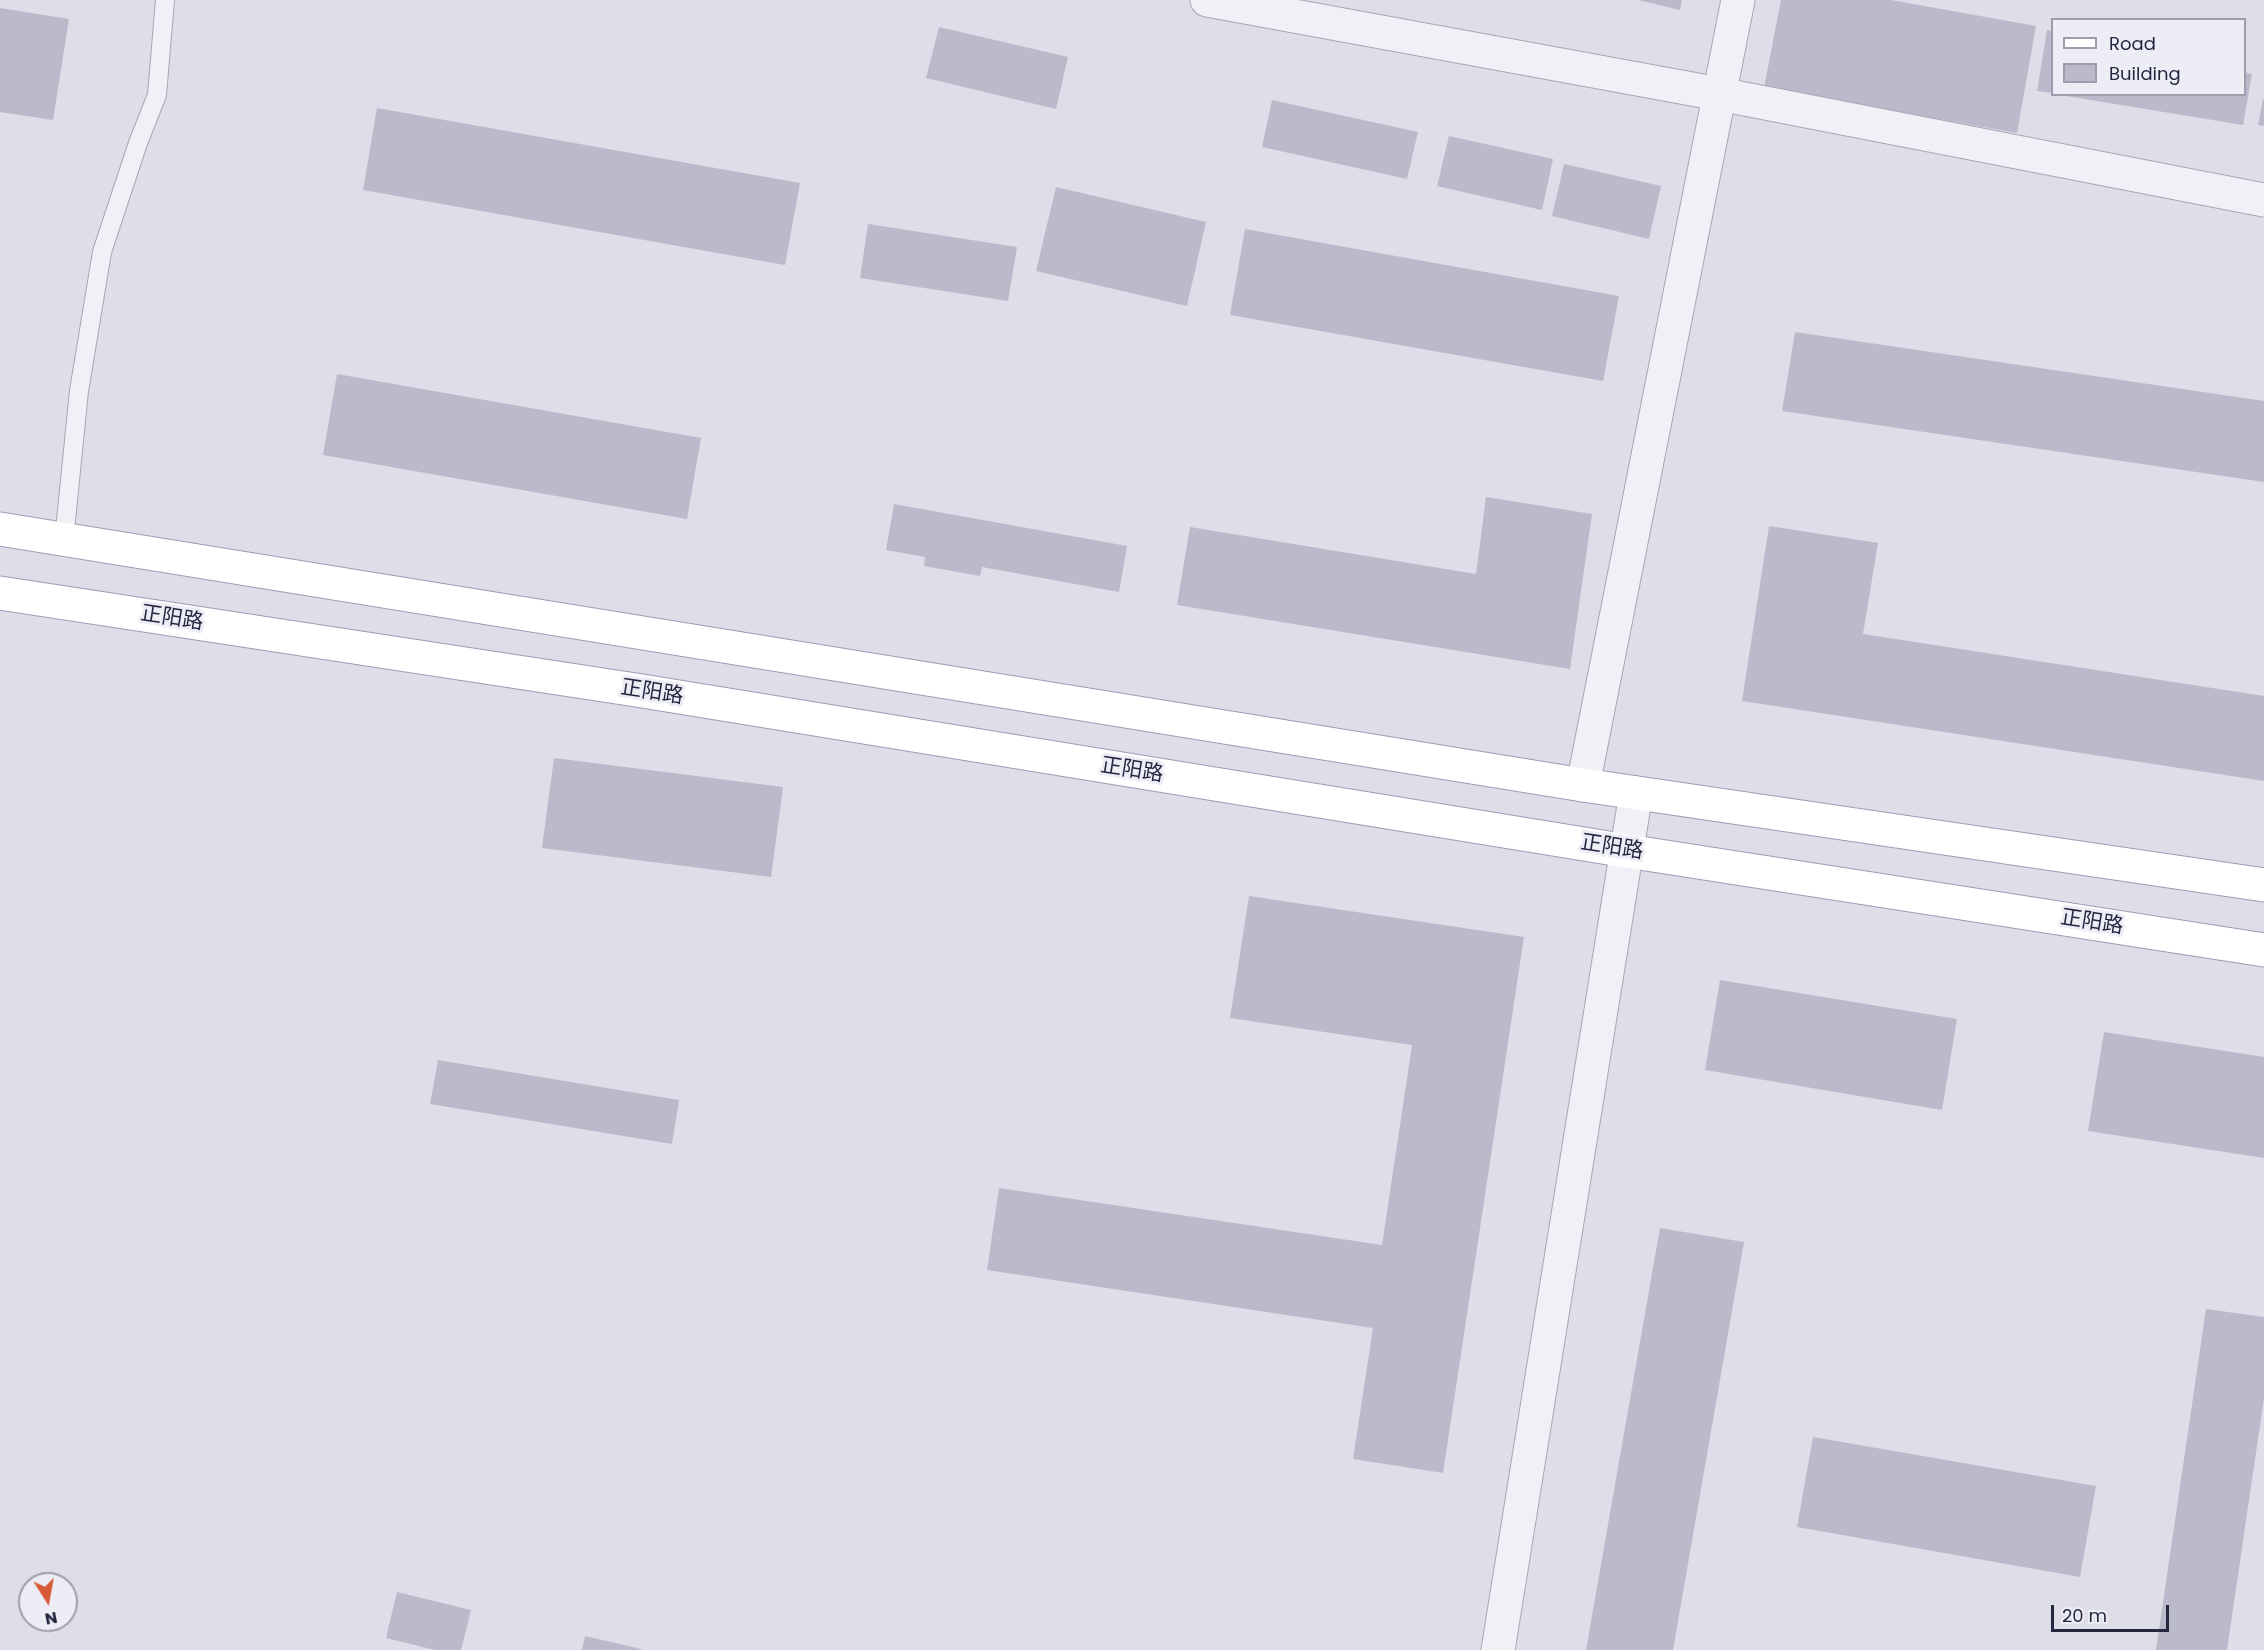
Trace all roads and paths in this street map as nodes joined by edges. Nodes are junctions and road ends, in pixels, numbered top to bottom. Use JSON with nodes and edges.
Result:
{"nodes":[{"id":1,"x":165,"y":0,"type":"edge"},
{"id":2,"x":1207,"y":0,"type":"edge"},
{"id":3,"x":1738,"y":0,"type":"edge"},
{"id":4,"x":1719,"y":94,"type":"junction"},
{"id":5,"x":2264,"y":200,"type":"edge"},
{"id":6,"x":0,"y":529,"type":"edge"},
{"id":7,"x":64,"y":540,"type":"junction"},
{"id":8,"x":0,"y":593,"type":"edge"},
{"id":9,"x":1583,"y":785,"type":"junction"},
{"id":10,"x":1636,"y":793,"type":"junction"},
{"id":11,"x":1628,"y":851,"type":"junction"},
{"id":12,"x":2264,"y":885,"type":"edge"},
{"id":13,"x":2264,"y":950,"type":"edge"},
{"id":14,"x":1498,"y":1650,"type":"edge"}],
"edges":[{"from":1,"to":7,"type":"lane"},
{"from":2,"to":4,"type":"street"},
{"from":3,"to":4,"type":"street"},
{"from":4,"to":5,"type":"street"},
{"from":4,"to":9,"type":"street"},
{"from":6,"to":7,"type":"main road"},
{"from":7,"to":9,"type":"main road"},
{"from":8,"to":11,"type":"main road","name":"正阳路"},
{"from":9,"to":10,"type":"main road"},
{"from":10,"to":11,"type":"street"},
{"from":10,"to":12,"type":"main road"},
{"from":11,"to":13,"type":"main road","name":"正阳路"},
{"from":11,"to":14,"type":"street"}]}
